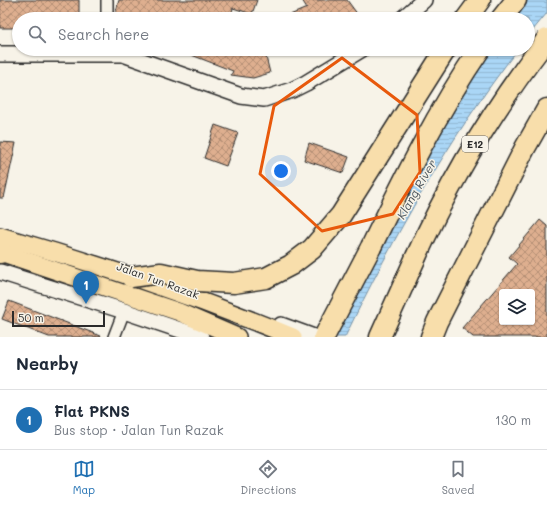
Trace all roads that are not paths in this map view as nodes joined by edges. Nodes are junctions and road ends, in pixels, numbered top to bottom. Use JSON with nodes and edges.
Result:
{"nodes":[{"id":1,"x":107,"y":0,"type":"edge"},
{"id":2,"x":424,"y":0,"type":"edge"},
{"id":3,"x":480,"y":0,"type":"edge"},
{"id":4,"x":516,"y":0,"type":"edge"},
{"id":5,"x":107,"y":12,"type":"edge"},
{"id":6,"x":410,"y":12,"type":"edge"},
{"id":7,"x":471,"y":12,"type":"edge"},
{"id":8,"x":507,"y":12,"type":"edge"},
{"id":9,"x":547,"y":39,"type":"edge"},
{"id":10,"x":0,"y":54,"type":"edge"},
{"id":11,"x":12,"y":54,"type":"edge"},
{"id":12,"x":129,"y":56,"type":"edge"},
{"id":13,"x":350,"y":56,"type":"edge"},
{"id":14,"x":442,"y":56,"type":"edge"},
{"id":15,"x":475,"y":56,"type":"edge"},
{"id":16,"x":535,"y":56,"type":"edge"},
{"id":17,"x":535,"y":56,"type":"edge"},
{"id":18,"x":547,"y":109,"type":"edge"},
{"id":19,"x":0,"y":229,"type":"edge"},
{"id":20,"x":1,"y":248,"type":"edge"},
{"id":21,"x":0,"y":272,"type":"edge"},
{"id":22,"x":131,"y":277,"type":"junction"},
{"id":23,"x":124,"y":311,"type":"junction"},
{"id":24,"x":295,"y":334,"type":"edge"},
{"id":25,"x":114,"y":337,"type":"edge"},
{"id":26,"x":201,"y":337,"type":"edge"},
{"id":27,"x":237,"y":337,"type":"edge"},
{"id":28,"x":314,"y":337,"type":"edge"},
{"id":29,"x":324,"y":337,"type":"edge"},
{"id":30,"x":379,"y":337,"type":"edge"},
{"id":31,"x":431,"y":337,"type":"edge"}],
"edges":[{"from":1,"to":5,"type":"street"},
{"from":2,"to":6,"type":"main road"},
{"from":3,"to":7,"type":"highway"},
{"from":4,"to":8,"type":"highway"},
{"from":9,"to":16,"type":"highway","number":"E12","bridge":true},
{"from":10,"to":11,"type":"main road"},
{"from":12,"to":13,"type":"main road"},
{"from":14,"to":22,"type":"highway","bridge":true},
{"from":15,"to":29,"type":"highway","bridge":true},
{"from":17,"to":30,"type":"highway","number":"E12","bridge":true},
{"from":18,"to":31,"type":"highway"},
{"from":19,"to":24,"type":"main road","name":"Jalan Tun Razak"},
{"from":20,"to":22,"type":"main road","name":"Jalan Tun Razak"},
{"from":20,"to":27,"type":"main road","name":"Jalan Tun Razak"},
{"from":21,"to":23,"type":"main road"},
{"from":22,"to":24,"type":"main road","name":"Jalan Tun Razak"},
{"from":23,"to":25,"type":"street"},
{"from":23,"to":26,"type":"main road"},
{"from":24,"to":28,"type":"main road","name":"Jalan Tun Razak"}]}
